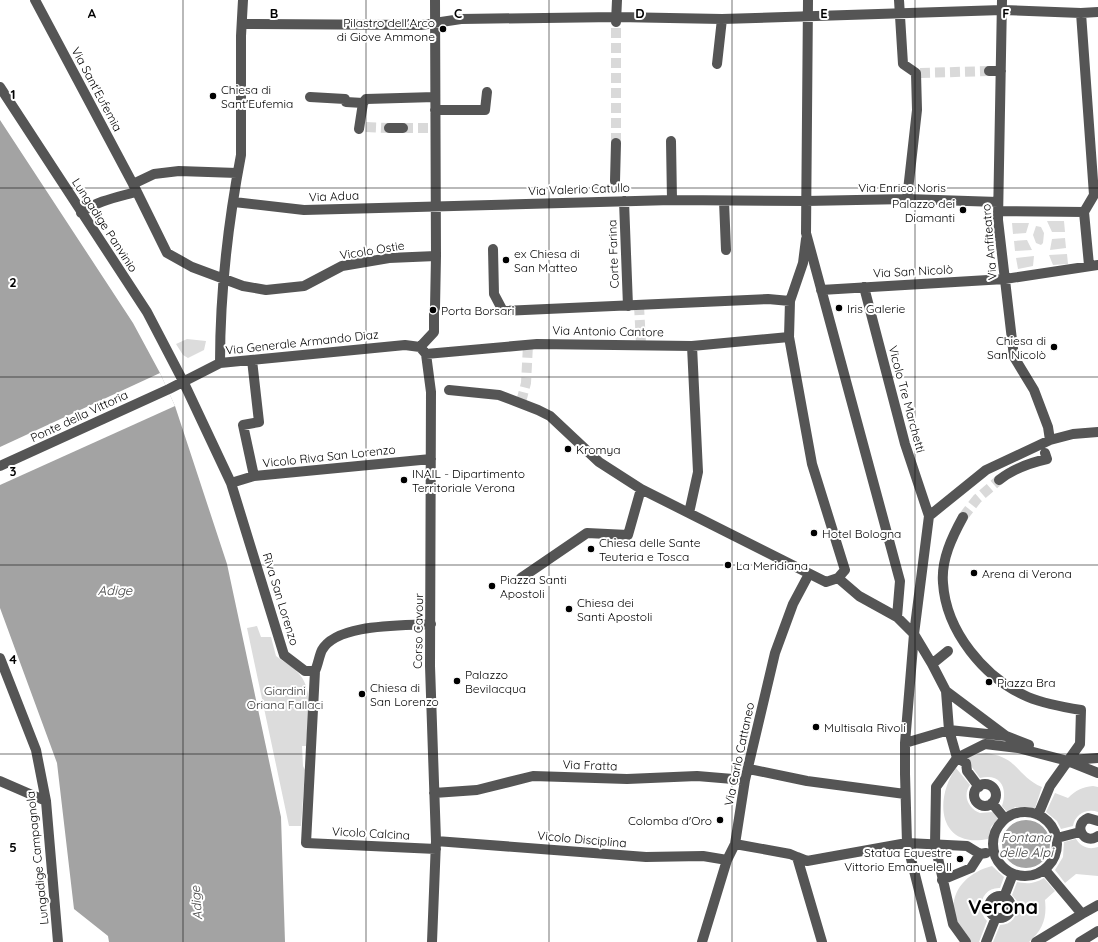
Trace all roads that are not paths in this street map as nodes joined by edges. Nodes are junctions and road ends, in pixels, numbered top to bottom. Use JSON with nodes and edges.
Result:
{"nodes":[{"id":1,"x":35,"y":0,"type":"edge"},
{"id":2,"x":243,"y":0,"type":"edge"},
{"id":3,"x":435,"y":0,"type":"edge"},
{"id":4,"x":617,"y":0,"type":"edge"},
{"id":5,"x":808,"y":0,"type":"edge"},
{"id":6,"x":899,"y":0,"type":"edge"},
{"id":7,"x":1002,"y":5,"type":"edge"},
{"id":8,"x":1098,"y":12,"type":"edge"},
{"id":9,"x":899,"y":13,"type":"junction"},
{"id":10,"x":1081,"y":13,"type":"junction"},
{"id":11,"x":808,"y":17,"type":"junction"},
{"id":12,"x":722,"y":19,"type":"junction"},
{"id":13,"x":617,"y":20,"type":"junction"},
{"id":14,"x":435,"y":22,"type":"junction"},
{"id":15,"x":243,"y":24,"type":"junction"},
{"id":16,"x":717,"y":64,"type":"dead end"},
{"id":17,"x":989,"y":71,"type":"tunnel mouth"},
{"id":18,"x":1001,"y":71,"type":"junction"},
{"id":19,"x":0,"y":87,"type":"edge"},
{"id":20,"x":487,"y":92,"type":"dead end"},
{"id":21,"x":310,"y":97,"type":"dead end"},
{"id":22,"x":435,"y":97,"type":"junction"},
{"id":23,"x":363,"y":103,"type":"junction"},
{"id":24,"x":435,"y":110,"type":"junction"},
{"id":25,"x":362,"y":127,"type":"dead end"},
{"id":26,"x":389,"y":128,"type":"tunnel mouth"},
{"id":27,"x":403,"y":128,"type":"tunnel mouth"},
{"id":28,"x":671,"y":141,"type":"dead end"},
{"id":29,"x":616,"y":143,"type":"tunnel mouth"},
{"id":30,"x":237,"y":173,"type":"junction"},
{"id":31,"x":616,"y":181,"type":"tunnel mouth"},
{"id":32,"x":134,"y":188,"type":"junction"},
{"id":33,"x":619,"y":198,"type":"junction"},
{"id":34,"x":907,"y":199,"type":"junction"},
{"id":35,"x":672,"y":200,"type":"junction"},
{"id":36,"x":724,"y":201,"type":"junction"},
{"id":37,"x":806,"y":201,"type":"junction"},
{"id":38,"x":234,"y":202,"type":"junction"},
{"id":39,"x":436,"y":206,"type":"junction"},
{"id":40,"x":998,"y":207,"type":"junction"},
{"id":41,"x":1084,"y":212,"type":"junction"},
{"id":42,"x":82,"y":213,"type":"junction"},
{"id":43,"x":806,"y":233,"type":"junction"},
{"id":44,"x":493,"y":249,"type":"dead end"},
{"id":45,"x":726,"y":250,"type":"dead end"},
{"id":46,"x":436,"y":256,"type":"junction"},
{"id":47,"x":1094,"y":265,"type":"edge"},
{"id":48,"x":223,"y":278,"type":"junction"},
{"id":49,"x":1005,"y":279,"type":"junction"},
{"id":50,"x":864,"y":287,"type":"junction"},
{"id":51,"x":821,"y":290,"type":"junction"},
{"id":52,"x":790,"y":301,"type":"junction"},
{"id":53,"x":628,"y":306,"type":"junction"},
{"id":54,"x":790,"y":337,"type":"junction"},
{"id":55,"x":692,"y":346,"type":"junction"},
{"id":56,"x":423,"y":351,"type":"junction"},
{"id":57,"x":252,"y":360,"type":"junction"},
{"id":58,"x":220,"y":363,"type":"junction"},
{"id":59,"x":183,"y":381,"type":"junction"},
{"id":60,"x":169,"y":389,"type":"joint"},
{"id":61,"x":449,"y":390,"type":"dead end"},
{"id":62,"x":1098,"y":432,"type":"edge"},
{"id":63,"x":1050,"y":440,"type":"junction"},
{"id":64,"x":1045,"y":453,"type":"dead end"},
{"id":65,"x":431,"y":459,"type":"junction"},
{"id":66,"x":0,"y":466,"type":"edge"},
{"id":67,"x":254,"y":476,"type":"junction"},
{"id":68,"x":998,"y":480,"type":"tunnel mouth"},
{"id":69,"x":231,"y":483,"type":"junction"},
{"id":70,"x":642,"y":489,"type":"junction"},
{"id":71,"x":689,"y":513,"type":"junction"},
{"id":72,"x":929,"y":516,"type":"junction"},
{"id":73,"x":963,"y":517,"type":"tunnel mouth"},
{"id":74,"x":809,"y":574,"type":"junction"},
{"id":75,"x":521,"y":578,"type":"dead end"},
{"id":76,"x":838,"y":578,"type":"junction"},
{"id":77,"x":897,"y":617,"type":"junction"},
{"id":78,"x":431,"y":624,"type":"junction"},
{"id":79,"x":914,"y":634,"type":"junction"},
{"id":80,"x":948,"y":652,"type":"dead end"},
{"id":81,"x":0,"y":658,"type":"edge"},
{"id":82,"x":932,"y":664,"type":"junction"},
{"id":83,"x":315,"y":671,"type":"junction"},
{"id":84,"x":946,"y":691,"type":"junction"},
{"id":85,"x":949,"y":730,"type":"junction"},
{"id":86,"x":1006,"y":736,"type":"junction"},
{"id":87,"x":905,"y":743,"type":"junction"},
{"id":88,"x":957,"y":758,"type":"junction"},
{"id":89,"x":1098,"y":758,"type":"edge"},
{"id":90,"x":1068,"y":760,"type":"junction"},
{"id":91,"x":749,"y":769,"type":"junction"},
{"id":92,"x":1098,"y":773,"type":"edge"},
{"id":93,"x":745,"y":780,"type":"junction"},
{"id":94,"x":0,"y":781,"type":"edge"},
{"id":95,"x":979,"y":787,"type":"junction"},
{"id":96,"x":434,"y":793,"type":"junction"},
{"id":97,"x":906,"y":794,"type":"junction"},
{"id":98,"x":46,"y":801,"type":"junction"},
{"id":99,"x":992,"y":803,"type":"junction"},
{"id":100,"x":1038,"y":815,"type":"junction"},
{"id":101,"x":1006,"y":819,"type":"junction"},
{"id":102,"x":1098,"y":821,"type":"edge"},
{"id":103,"x":1080,"y":832,"type":"junction"},
{"id":104,"x":1098,"y":836,"type":"edge"},
{"id":105,"x":1056,"y":838,"type":"junction"},
{"id":106,"x":907,"y":843,"type":"junction"},
{"id":107,"x":735,"y":844,"type":"junction"},
{"id":108,"x":436,"y":845,"type":"junction"},
{"id":109,"x":935,"y":846,"type":"junction"},
{"id":110,"x":994,"y":852,"type":"junction"},
{"id":111,"x":980,"y":854,"type":"junction"},
{"id":112,"x":726,"y":860,"type":"junction"},
{"id":113,"x":798,"y":861,"type":"junction"},
{"id":114,"x":1045,"y":870,"type":"junction"},
{"id":115,"x":1013,"y":874,"type":"junction"},
{"id":116,"x":942,"y":880,"type":"junction"},
{"id":117,"x":1004,"y":897,"type":"junction"},
{"id":118,"x":1098,"y":905,"type":"edge"},
{"id":119,"x":1082,"y":914,"type":"junction"},
{"id":120,"x":996,"y":917,"type":"junction"},
{"id":121,"x":1098,"y":931,"type":"edge"},
{"id":122,"x":58,"y":942,"type":"edge"},
{"id":123,"x":432,"y":942,"type":"edge"},
{"id":124,"x":702,"y":942,"type":"edge"},
{"id":125,"x":822,"y":942,"type":"edge"},
{"id":126,"x":932,"y":942,"type":"edge"},
{"id":127,"x":966,"y":942,"type":"edge"},
{"id":128,"x":986,"y":942,"type":"edge"},
{"id":129,"x":1036,"y":942,"type":"edge"},
{"id":130,"x":1080,"y":942,"type":"edge"}],
"edges":[{"from":1,"to":32,"type":"street","name":"Via Sant'Eufemia"},
{"from":2,"to":15,"type":"street"},
{"from":3,"to":14,"type":"street"},
{"from":4,"to":13,"type":"street"},
{"from":5,"to":11,"type":"street"},
{"from":6,"to":9,"type":"street"},
{"from":7,"to":9,"type":"street"},
{"from":7,"to":10,"type":"street"},
{"from":7,"to":18,"type":"street","name":"Via Anfiteatro"},
{"from":8,"to":10,"type":"street"},
{"from":9,"to":11,"type":"street"},
{"from":9,"to":34,"type":"street"},
{"from":10,"to":41,"type":"street"},
{"from":11,"to":12,"type":"street"},
{"from":11,"to":37,"type":"street"},
{"from":12,"to":13,"type":"street"},
{"from":12,"to":16,"type":"street"},
{"from":13,"to":14,"type":"street"},
{"from":14,"to":15,"type":"street"},
{"from":14,"to":22,"type":"street"},
{"from":15,"to":30,"type":"street"},
{"from":17,"to":18,"type":"street"},
{"from":18,"to":40,"type":"street","name":"Via Anfiteatro"},
{"from":19,"to":42,"type":"street","name":"Lungadige Panvinio"},
{"from":20,"to":24,"type":"street"},
{"from":21,"to":23,"type":"street"},
{"from":22,"to":23,"type":"street"},
{"from":22,"to":24,"type":"street"},
{"from":23,"to":25,"type":"street"},
{"from":24,"to":39,"type":"street"},
{"from":26,"to":27,"type":"street"},
{"from":28,"to":35,"type":"street"},
{"from":29,"to":31,"type":"street"},
{"from":30,"to":32,"type":"street"},
{"from":30,"to":38,"type":"street"},
{"from":32,"to":42,"type":"street"},
{"from":32,"to":48,"type":"street","name":"Via Sant'Eufemia"},
{"from":33,"to":35,"type":"street","name":"Via Valerio Catullo"},
{"from":33,"to":39,"type":"street","name":"Via Valerio Catullo"},
{"from":33,"to":53,"type":"street","name":"Corte Farina"},
{"from":34,"to":37,"type":"street","name":"Via Enrico Noris"},
{"from":34,"to":40,"type":"street","name":"Via Enrico Noris"},
{"from":35,"to":36,"type":"street","name":"Via Valerio Catullo"},
{"from":36,"to":37,"type":"street","name":"Via Valerio Catullo"},
{"from":36,"to":45,"type":"street"},
{"from":37,"to":43,"type":"street"},
{"from":38,"to":39,"type":"street","name":"Via Adua"},
{"from":38,"to":48,"type":"street"},
{"from":39,"to":46,"type":"street"},
{"from":40,"to":41,"type":"street","name":"Via Enrico Noris"},
{"from":40,"to":49,"type":"street","name":"Via Anfiteatro"},
{"from":41,"to":47,"type":"street"},
{"from":42,"to":59,"type":"street","name":"Lungadige Panvinio"},
{"from":43,"to":51,"type":"street"},
{"from":43,"to":52,"type":"street"},
{"from":44,"to":53,"type":"street"},
{"from":46,"to":48,"type":"street","name":"Vicolo Ostie"},
{"from":46,"to":56,"type":"street"},
{"from":47,"to":49,"type":"street","name":"Via San Nicolò"},
{"from":48,"to":58,"type":"street"},
{"from":49,"to":50,"type":"street","name":"Via San Nicolò"},
{"from":49,"to":63,"type":"street","name":"Via Anfiteatro"},
{"from":50,"to":51,"type":"street","name":"Via San Nicolò"},
{"from":50,"to":72,"type":"street","name":"Vicolo Tre Marchetti"},
{"from":51,"to":77,"type":"street"},
{"from":52,"to":53,"type":"street"},
{"from":52,"to":54,"type":"street"},
{"from":54,"to":55,"type":"street","name":"Via Antonio Cantore"},
{"from":54,"to":76,"type":"street"},
{"from":55,"to":56,"type":"street","name":"Via Antonio Cantore"},
{"from":55,"to":71,"type":"street"},
{"from":56,"to":57,"type":"street","name":"Via Generale Armando Diaz"},
{"from":56,"to":65,"type":"street","name":"Corso Cavour"},
{"from":57,"to":58,"type":"street","name":"Via Generale Armando Diaz"},
{"from":57,"to":67,"type":"street"},
{"from":58,"to":59,"type":"street","name":"Via Generale Armando Diaz"},
{"from":59,"to":60,"type":"street","name":"Via Generale Armando Diaz"},
{"from":59,"to":69,"type":"street","name":"Riva San Lorenzo"},
{"from":60,"to":66,"type":"street","name":"Ponte della Vittoria"},
{"from":61,"to":70,"type":"street"},
{"from":62,"to":63,"type":"street"},
{"from":63,"to":72,"type":"street"},
{"from":64,"to":68,"type":"street"},
{"from":65,"to":67,"type":"street","name":"Vicolo Riva San Lorenzo"},
{"from":65,"to":78,"type":"street","name":"Corso Cavour"},
{"from":67,"to":69,"type":"street","name":"Vicolo Riva San Lorenzo"},
{"from":69,"to":83,"type":"street","name":"Riva San Lorenzo"},
{"from":70,"to":71,"type":"street"},
{"from":70,"to":75,"type":"street"},
{"from":71,"to":74,"type":"street"},
{"from":72,"to":79,"type":"street"},
{"from":73,"to":90,"type":"street"},
{"from":74,"to":76,"type":"street"},
{"from":74,"to":91,"type":"street","name":"Via Carlo Cattaneo"},
{"from":76,"to":77,"type":"street"},
{"from":77,"to":79,"type":"street"},
{"from":78,"to":83,"type":"street"},
{"from":78,"to":96,"type":"street","name":"Corso Cavour"},
{"from":79,"to":82,"type":"street"},
{"from":79,"to":87,"type":"street"},
{"from":80,"to":82,"type":"street"},
{"from":81,"to":98,"type":"street","name":"Lungadige Campagnola"},
{"from":82,"to":84,"type":"street"},
{"from":83,"to":108,"type":"street","name":"Vicolo Calcina"},
{"from":84,"to":85,"type":"street"},
{"from":84,"to":86,"type":"street"},
{"from":85,"to":86,"type":"street"},
{"from":85,"to":87,"type":"street"},
{"from":85,"to":88,"type":"street"},
{"from":86,"to":90,"type":"street"},
{"from":87,"to":97,"type":"street"},
{"from":88,"to":90,"type":"street"},
{"from":88,"to":95,"type":"street"},
{"from":88,"to":109,"type":"street"},
{"from":89,"to":90,"type":"street"},
{"from":90,"to":92,"type":"street"},
{"from":90,"to":100,"type":"street"},
{"from":91,"to":93,"type":"street","name":"Via Carlo Cattaneo"},
{"from":91,"to":97,"type":"street"},
{"from":93,"to":96,"type":"street","name":"Via Fratta"},
{"from":93,"to":107,"type":"street","name":"Via Carlo Cattaneo"},
{"from":94,"to":98,"type":"street"},
{"from":95,"to":99,"type":"street"},
{"from":95,"to":99,"type":"street"},
{"from":96,"to":108,"type":"street","name":"Corso Cavour"},
{"from":97,"to":106,"type":"street"},
{"from":98,"to":122,"type":"street","name":"Lungadige Campagnola"},
{"from":99,"to":101,"type":"street"},
{"from":100,"to":101,"type":"street"},
{"from":100,"to":105,"type":"street"},
{"from":101,"to":110,"type":"street"},
{"from":102,"to":103,"type":"street"},
{"from":103,"to":104,"type":"street"},
{"from":103,"to":105,"type":"street"},
{"from":105,"to":114,"type":"street"},
{"from":106,"to":109,"type":"street"},
{"from":106,"to":113,"type":"street"},
{"from":106,"to":126,"type":"street"},
{"from":107,"to":112,"type":"street","name":"Via Carlo Cattaneo"},
{"from":107,"to":113,"type":"street"},
{"from":108,"to":112,"type":"street","name":"Vicolo Disciplina"},
{"from":108,"to":123,"type":"street","name":"Corso Cavour"},
{"from":109,"to":111,"type":"street"},
{"from":109,"to":116,"type":"street"},
{"from":110,"to":111,"type":"street"},
{"from":110,"to":115,"type":"street"},
{"from":111,"to":116,"type":"street"},
{"from":112,"to":124,"type":"street","name":"Via Carlo Cattaneo"},
{"from":113,"to":125,"type":"street"},
{"from":114,"to":115,"type":"street"},
{"from":114,"to":119,"type":"street"},
{"from":115,"to":117,"type":"street"},
{"from":116,"to":127,"type":"street"},
{"from":117,"to":120,"type":"street"},
{"from":117,"to":120,"type":"street"},
{"from":118,"to":119,"type":"street"},
{"from":119,"to":129,"type":"street"},
{"from":120,"to":128,"type":"street"},
{"from":121,"to":130,"type":"street"}]}
